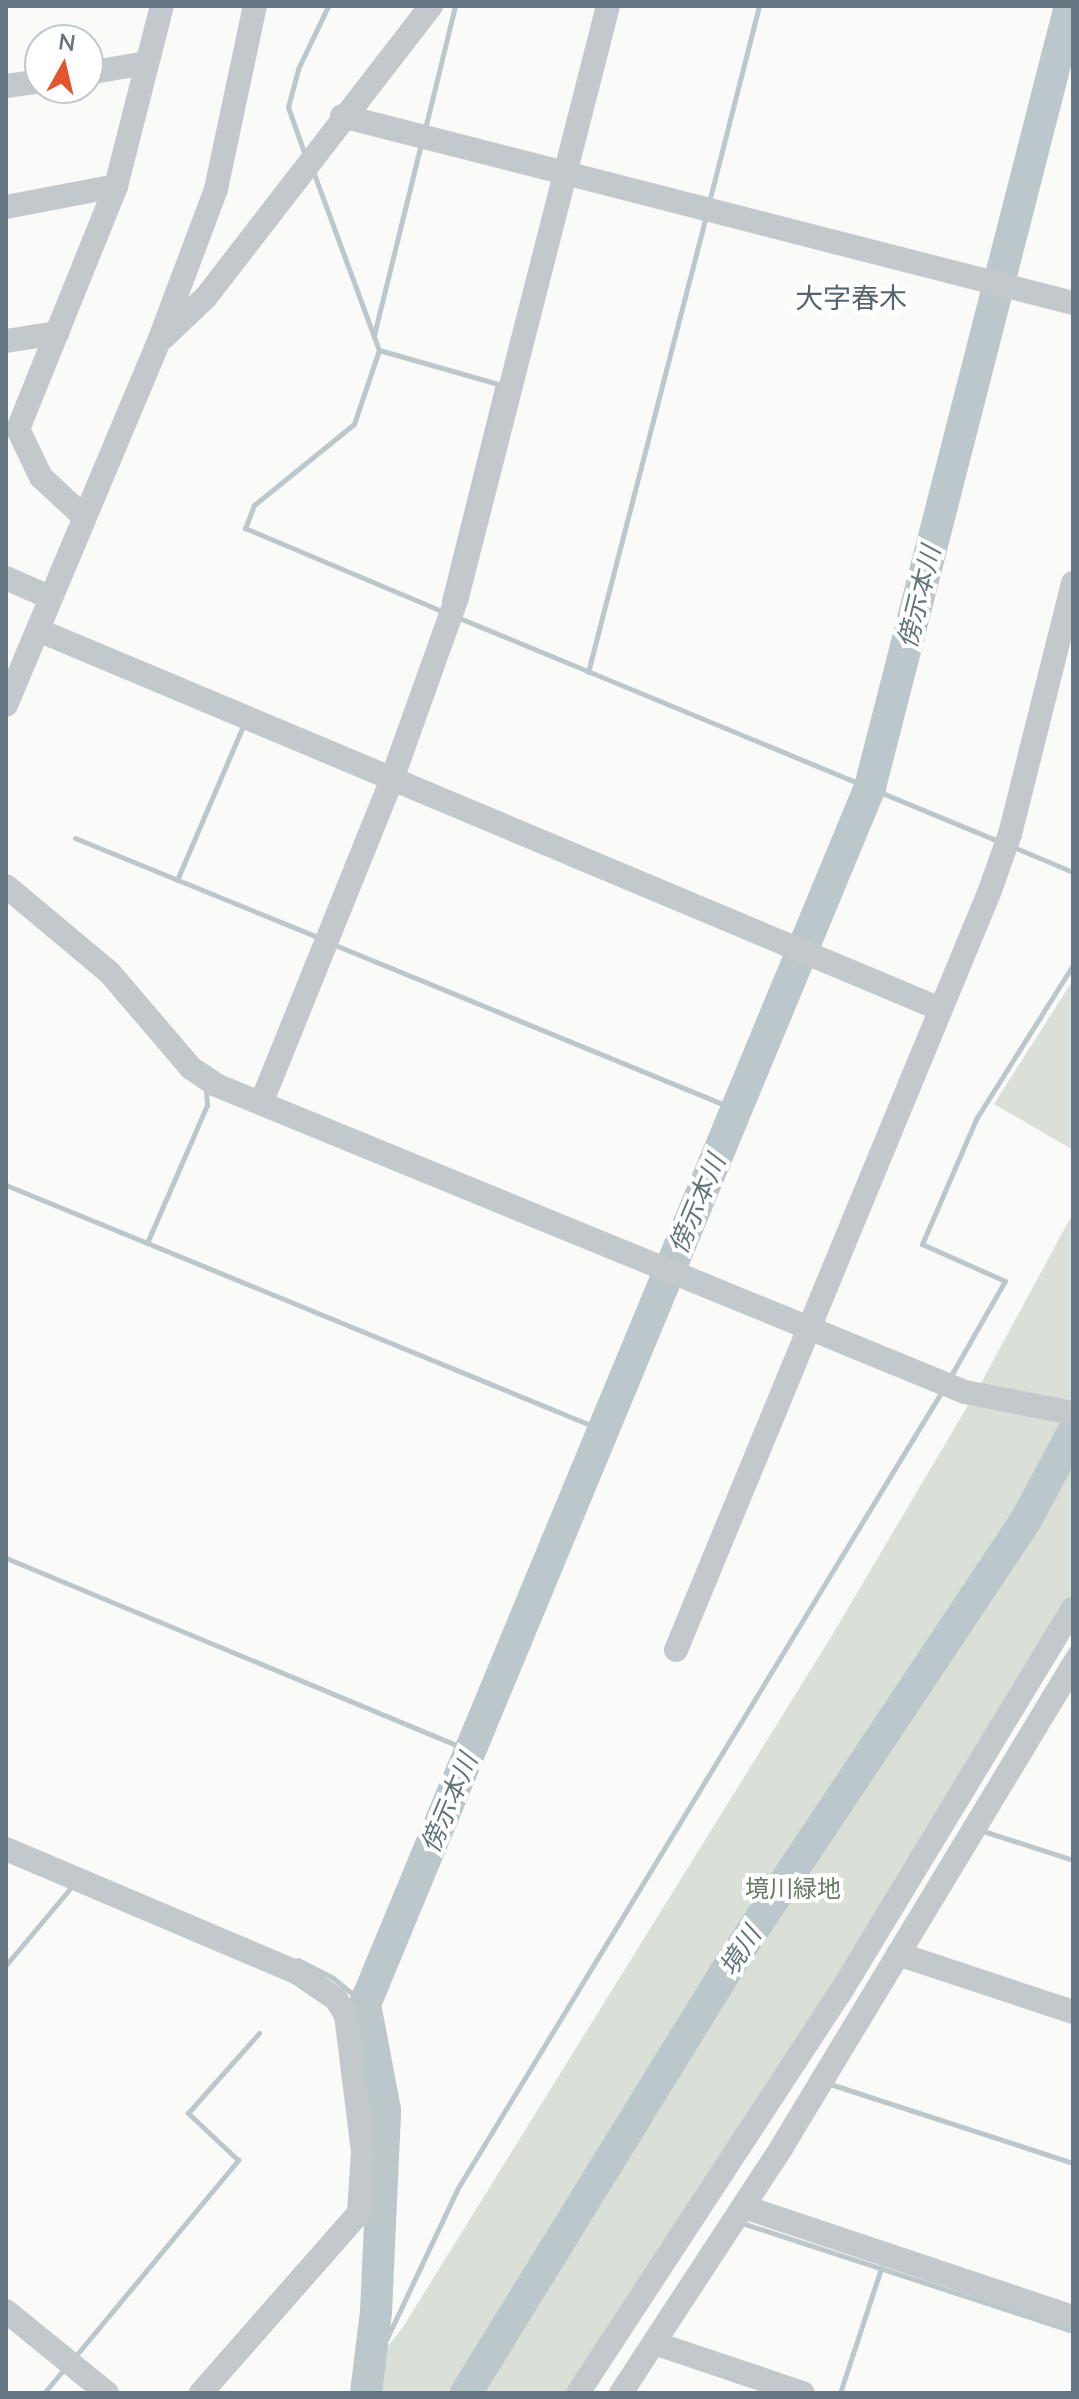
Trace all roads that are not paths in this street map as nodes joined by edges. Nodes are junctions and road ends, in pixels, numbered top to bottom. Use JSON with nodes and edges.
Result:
{"nodes":[{"id":1,"x":162,"y":6,"type":"edge"},
{"id":2,"x":255,"y":6,"type":"edge"},
{"id":3,"x":431,"y":6,"type":"edge"},
{"id":4,"x":608,"y":6,"type":"edge"},
{"id":5,"x":146,"y":63,"type":"junction"},
{"id":6,"x":104,"y":70,"type":"edge"},
{"id":7,"x":342,"y":116,"type":"junction"},
{"id":8,"x":564,"y":172,"type":"junction"},
{"id":9,"x":116,"y":186,"type":"junction"},
{"id":10,"x":6,"y":207,"type":"edge"},
{"id":11,"x":1073,"y":303,"type":"edge"},
{"id":12,"x":57,"y":333,"type":"junction"},
{"id":13,"x":6,"y":341,"type":"edge"},
{"id":14,"x":159,"y":341,"type":"junction"},
{"id":15,"x":12,"y":431,"type":"edge"},
{"id":16,"x":83,"y":516,"type":"junction"},
{"id":17,"x":6,"y":578,"type":"edge"},
{"id":18,"x":1073,"y":583,"type":"edge"},
{"id":19,"x":49,"y":597,"type":"junction"},
{"id":20,"x":38,"y":630,"type":"junction"},
{"id":21,"x":6,"y":705,"type":"edge"},
{"id":22,"x":392,"y":779,"type":"junction"},
{"id":23,"x":6,"y":886,"type":"edge"},
{"id":24,"x":940,"y":1009,"type":"junction"},
{"id":25,"x":262,"y":1101,"type":"junction"},
{"id":26,"x":807,"y":1327,"type":"junction"},
{"id":27,"x":1073,"y":1413,"type":"edge"},
{"id":28,"x":1073,"y":1609,"type":"edge"},
{"id":29,"x":676,"y":1650,"type":"dead end"},
{"id":30,"x":1073,"y":1665,"type":"edge"},
{"id":31,"x":1063,"y":1702,"type":"edge"},
{"id":32,"x":6,"y":1849,"type":"edge"},
{"id":33,"x":898,"y":1954,"type":"junction"},
{"id":34,"x":1073,"y":2012,"type":"edge"},
{"id":35,"x":744,"y":2207,"type":"junction"},
{"id":36,"x":6,"y":2311,"type":"edge"},
{"id":37,"x":1073,"y":2317,"type":"edge"},
{"id":38,"x":654,"y":2343,"type":"junction"},
{"id":39,"x":107,"y":2393,"type":"edge"},
{"id":40,"x":201,"y":2393,"type":"edge"},
{"id":41,"x":578,"y":2393,"type":"edge"},
{"id":42,"x":621,"y":2393,"type":"edge"},
{"id":43,"x":803,"y":2393,"type":"edge"}],
"edges":[{"from":1,"to":5,"type":"street"},
{"from":2,"to":14,"type":"street"},
{"from":3,"to":7,"type":"street"},
{"from":4,"to":8,"type":"street"},
{"from":5,"to":6,"type":"street"},
{"from":5,"to":9,"type":"street"},
{"from":7,"to":8,"type":"street"},
{"from":7,"to":14,"type":"street"},
{"from":8,"to":11,"type":"street"},
{"from":8,"to":22,"type":"street"},
{"from":9,"to":10,"type":"street"},
{"from":9,"to":12,"type":"street"},
{"from":12,"to":13,"type":"street"},
{"from":12,"to":15,"type":"street"},
{"from":14,"to":16,"type":"street"},
{"from":15,"to":16,"type":"street"},
{"from":16,"to":19,"type":"street"},
{"from":17,"to":19,"type":"street"},
{"from":18,"to":24,"type":"street"},
{"from":19,"to":20,"type":"street"},
{"from":20,"to":21,"type":"street"},
{"from":20,"to":22,"type":"street"},
{"from":22,"to":24,"type":"street"},
{"from":22,"to":25,"type":"street"},
{"from":23,"to":25,"type":"street"},
{"from":24,"to":26,"type":"street"},
{"from":25,"to":26,"type":"street"},
{"from":26,"to":27,"type":"street"},
{"from":26,"to":29,"type":"street"},
{"from":28,"to":41,"type":"street"},
{"from":30,"to":31,"type":"street"},
{"from":31,"to":33,"type":"street"},
{"from":32,"to":40,"type":"street"},
{"from":33,"to":34,"type":"street"},
{"from":33,"to":35,"type":"street"},
{"from":35,"to":37,"type":"street"},
{"from":35,"to":38,"type":"street"},
{"from":36,"to":39,"type":"street"},
{"from":38,"to":42,"type":"street"},
{"from":38,"to":43,"type":"street"}]}
